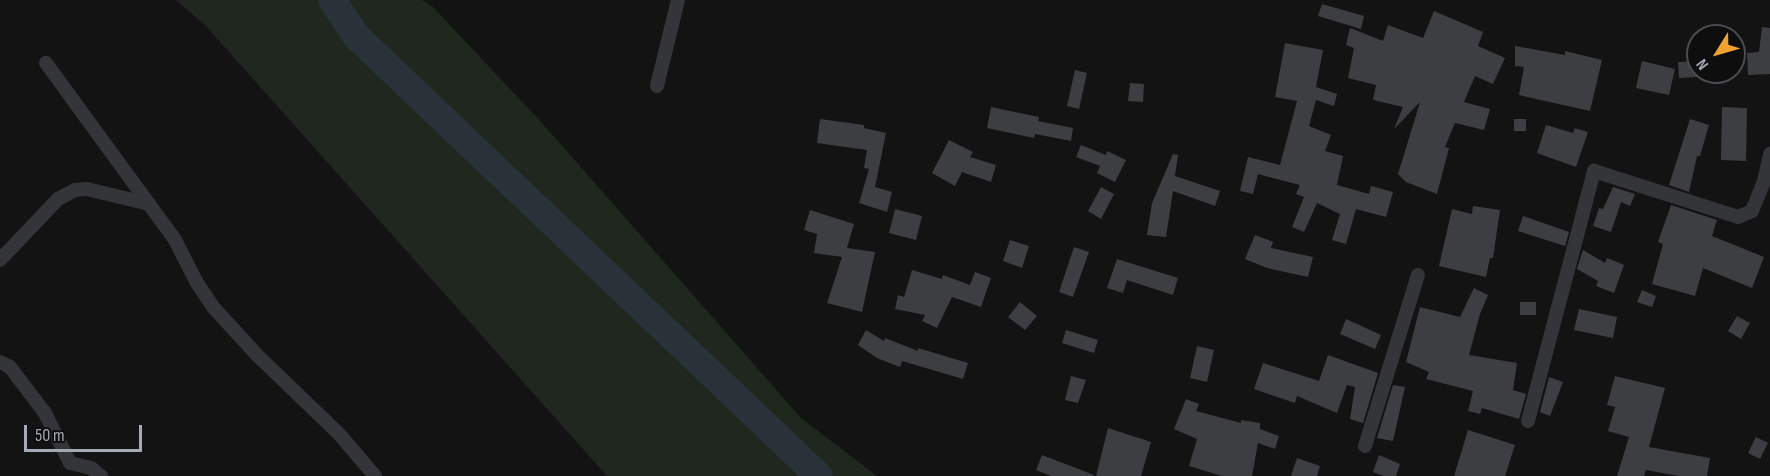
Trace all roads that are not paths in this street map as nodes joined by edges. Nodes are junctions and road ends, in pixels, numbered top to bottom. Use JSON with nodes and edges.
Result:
{"nodes":[{"id":1,"x":678,"y":0,"type":"edge"},
{"id":2,"x":46,"y":63,"type":"dead end"},
{"id":3,"x":657,"y":86,"type":"dead end"},
{"id":4,"x":1770,"y":154,"type":"edge"},
{"id":5,"x":149,"y":204,"type":"junction"},
{"id":6,"x":0,"y":260,"type":"edge"},
{"id":7,"x":1418,"y":275,"type":"dead end"},
{"id":8,"x":0,"y":362,"type":"edge"},
{"id":9,"x":1528,"y":421,"type":"dead end"},
{"id":10,"x":1365,"y":446,"type":"dead end"},
{"id":11,"x":101,"y":476,"type":"edge"},
{"id":12,"x":375,"y":476,"type":"edge"}],
"edges":[{"from":1,"to":3,"type":"street"},
{"from":2,"to":5,"type":"street"},
{"from":4,"to":9,"type":"street"},
{"from":5,"to":6,"type":"street"},
{"from":5,"to":12,"type":"street"},
{"from":7,"to":10,"type":"street"},
{"from":8,"to":11,"type":"street"}]}
